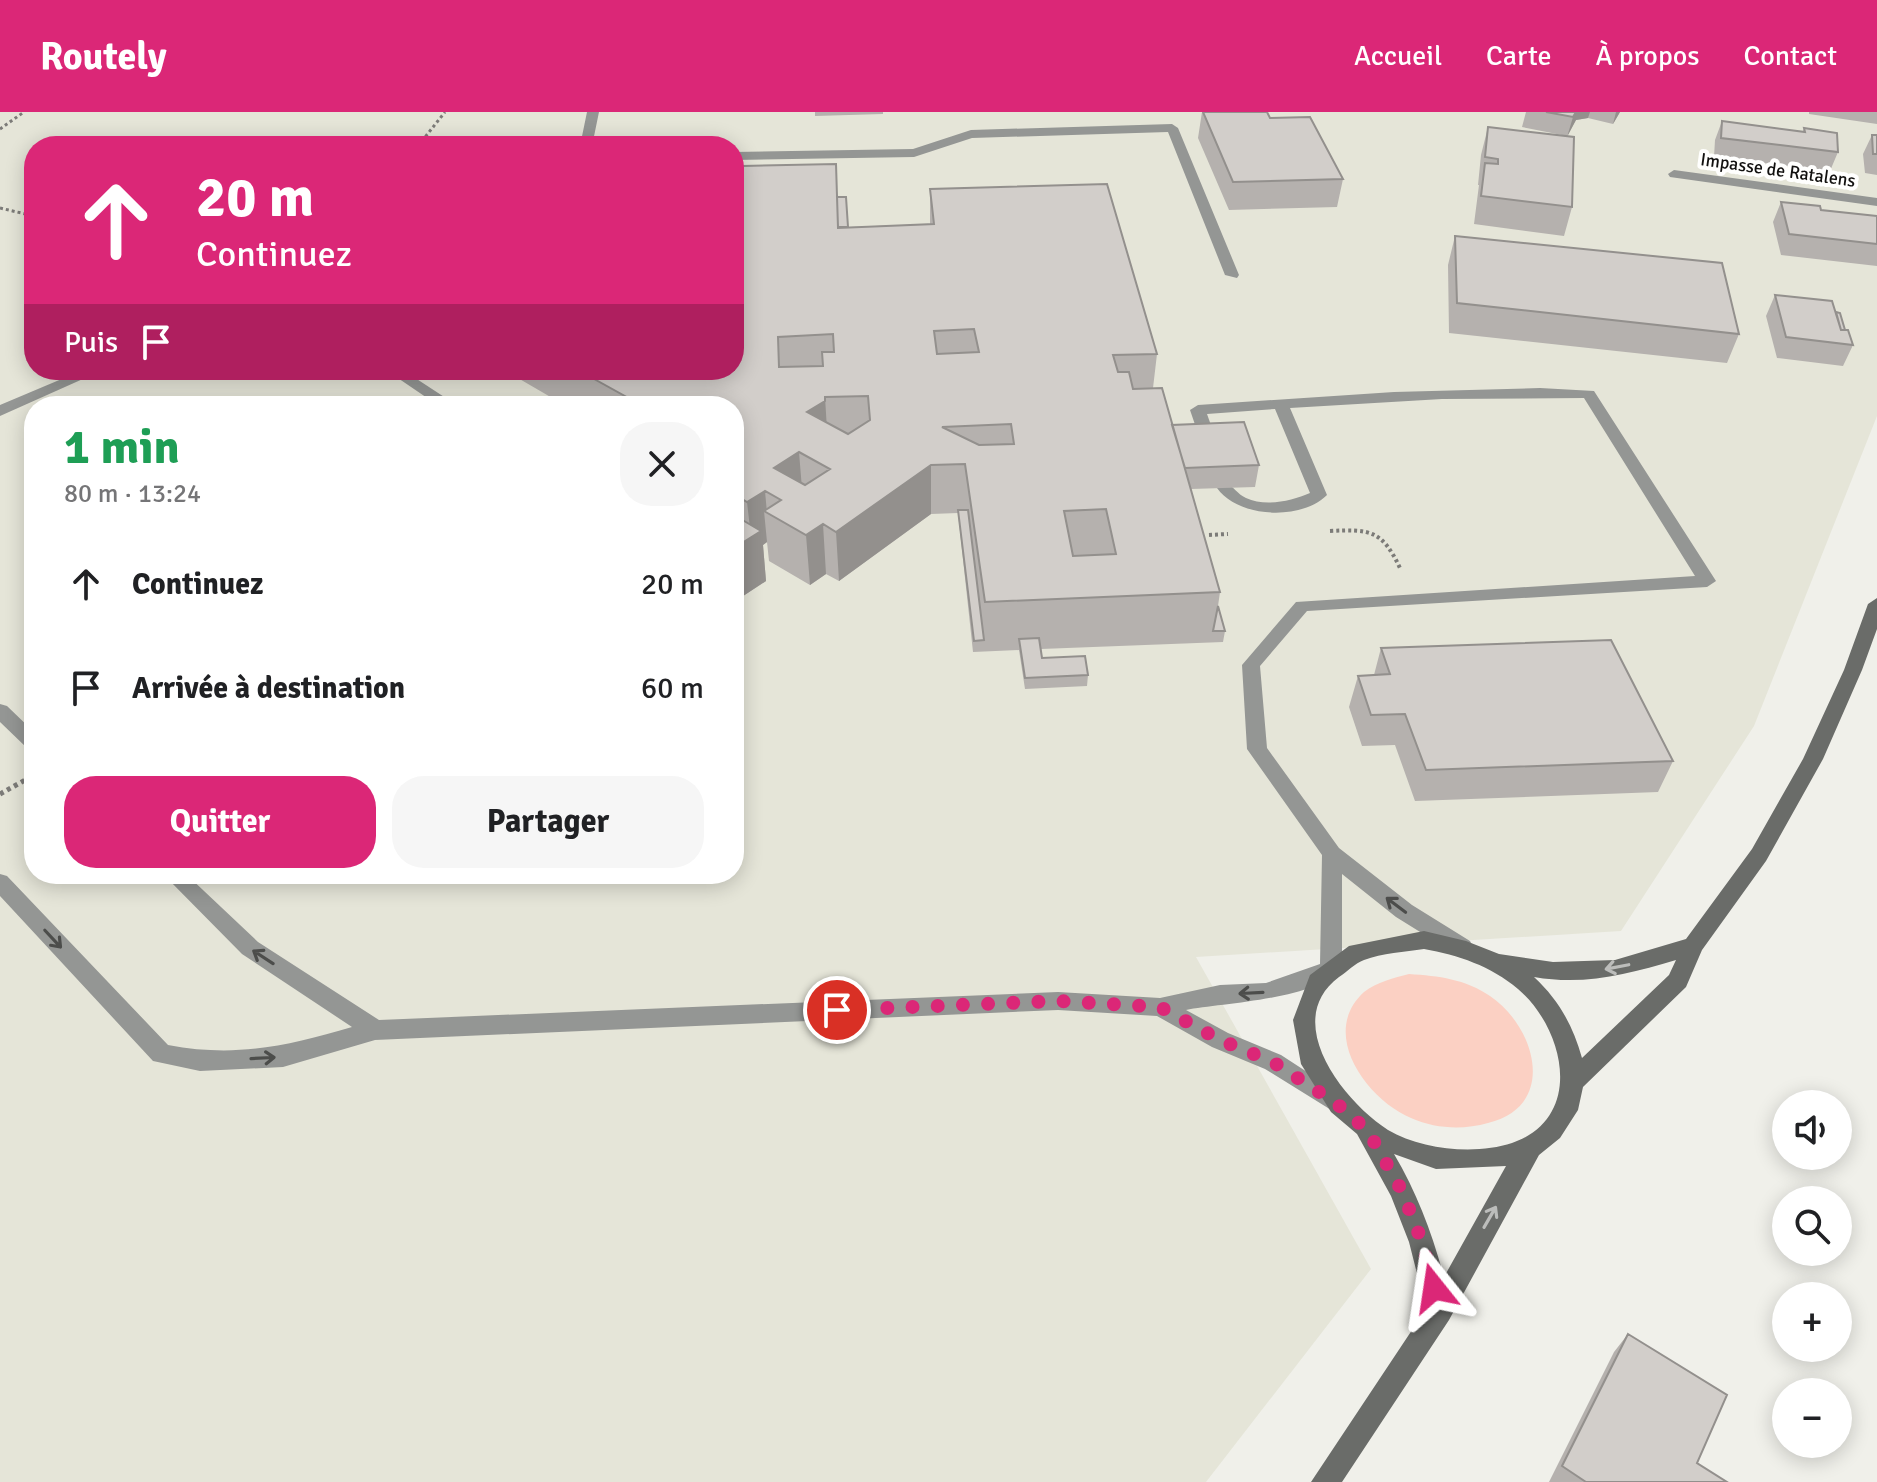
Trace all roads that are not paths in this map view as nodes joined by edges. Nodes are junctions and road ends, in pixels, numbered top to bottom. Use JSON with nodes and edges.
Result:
{"nodes":[{"id":1,"x":593,"y":112,"type":"edge"},
{"id":2,"x":588,"y":136,"type":"edge"},
{"id":3,"x":744,"y":156,"type":"edge"},
{"id":4,"x":1674,"y":174,"type":"dead end"},
{"id":5,"x":1877,"y":202,"type":"edge"},
{"id":6,"x":1232,"y":275,"type":"dead end"},
{"id":7,"x":73,"y":380,"type":"edge"},
{"id":8,"x":409,"y":380,"type":"edge"},
{"id":9,"x":35,"y":396,"type":"edge"},
{"id":10,"x":434,"y":396,"type":"edge"},
{"id":11,"x":24,"y":401,"type":"edge"},
{"id":12,"x":1281,"y":404,"type":"junction"},
{"id":13,"x":0,"y":411,"type":"edge"},
{"id":14,"x":1210,"y":445,"type":"edge"},
{"id":15,"x":1225,"y":488,"type":"edge"},
{"id":16,"x":1877,"y":604,"type":"edge"},
{"id":17,"x":0,"y":711,"type":"edge"},
{"id":18,"x":24,"y":734,"type":"edge"},
{"id":19,"x":1332,"y":854,"type":"junction"},
{"id":20,"x":0,"y":882,"type":"edge"},
{"id":21,"x":183,"y":884,"type":"edge"},
{"id":22,"x":1693,"y":946,"type":"junction"},
{"id":23,"x":1462,"y":947,"type":"junction"},
{"id":24,"x":1496,"y":962,"type":"junction"},
{"id":25,"x":1328,"y":969,"type":"junction"},
{"id":26,"x":1160,"y":1007,"type":"junction"},
{"id":27,"x":375,"y":1030,"type":"junction"},
{"id":28,"x":1574,"y":1081,"type":"junction"},
{"id":29,"x":1336,"y":1103,"type":"junction"},
{"id":30,"x":1368,"y":1131,"type":"junction"},
{"id":31,"x":1531,"y":1146,"type":"junction"},
{"id":32,"x":1440,"y":1311,"type":"junction"},
{"id":33,"x":1325,"y":1482,"type":"edge"}],
"edges":[{"from":1,"to":2,"type":"lane"},
{"from":3,"to":6,"type":"lane"},
{"from":4,"to":5,"type":"lane","name":"Impasse de Ratalens"},
{"from":7,"to":9,"type":"lane"},
{"from":8,"to":10,"type":"lane"},
{"from":11,"to":13,"type":"lane"},
{"from":12,"to":14,"type":"lane"},
{"from":12,"to":15,"type":"lane"},
{"from":12,"to":19,"type":"lane"},
{"from":16,"to":22,"type":"street"},
{"from":17,"to":18,"type":"lane"},
{"from":23,"to":19,"type":"lane","one_way":true},
{"from":19,"to":25,"type":"lane"},
{"from":20,"to":27,"type":"lane","one_way":true},
{"from":27,"to":21,"type":"lane","one_way":true},
{"from":22,"to":24,"type":"street","one_way":true},
{"from":22,"to":28,"type":"street"},
{"from":23,"to":24,"type":"street"},
{"from":23,"to":25,"type":"street"},
{"from":24,"to":28,"type":"street"},
{"from":25,"to":26,"type":"lane","one_way":true},
{"from":25,"to":29,"type":"street"},
{"from":26,"to":27,"type":"lane"},
{"from":26,"to":29,"type":"lane"},
{"from":28,"to":31,"type":"street"},
{"from":29,"to":30,"type":"street"},
{"from":30,"to":31,"type":"street"},
{"from":30,"to":32,"type":"street"},
{"from":32,"to":31,"type":"street","one_way":true},
{"from":32,"to":33,"type":"street"}]}
